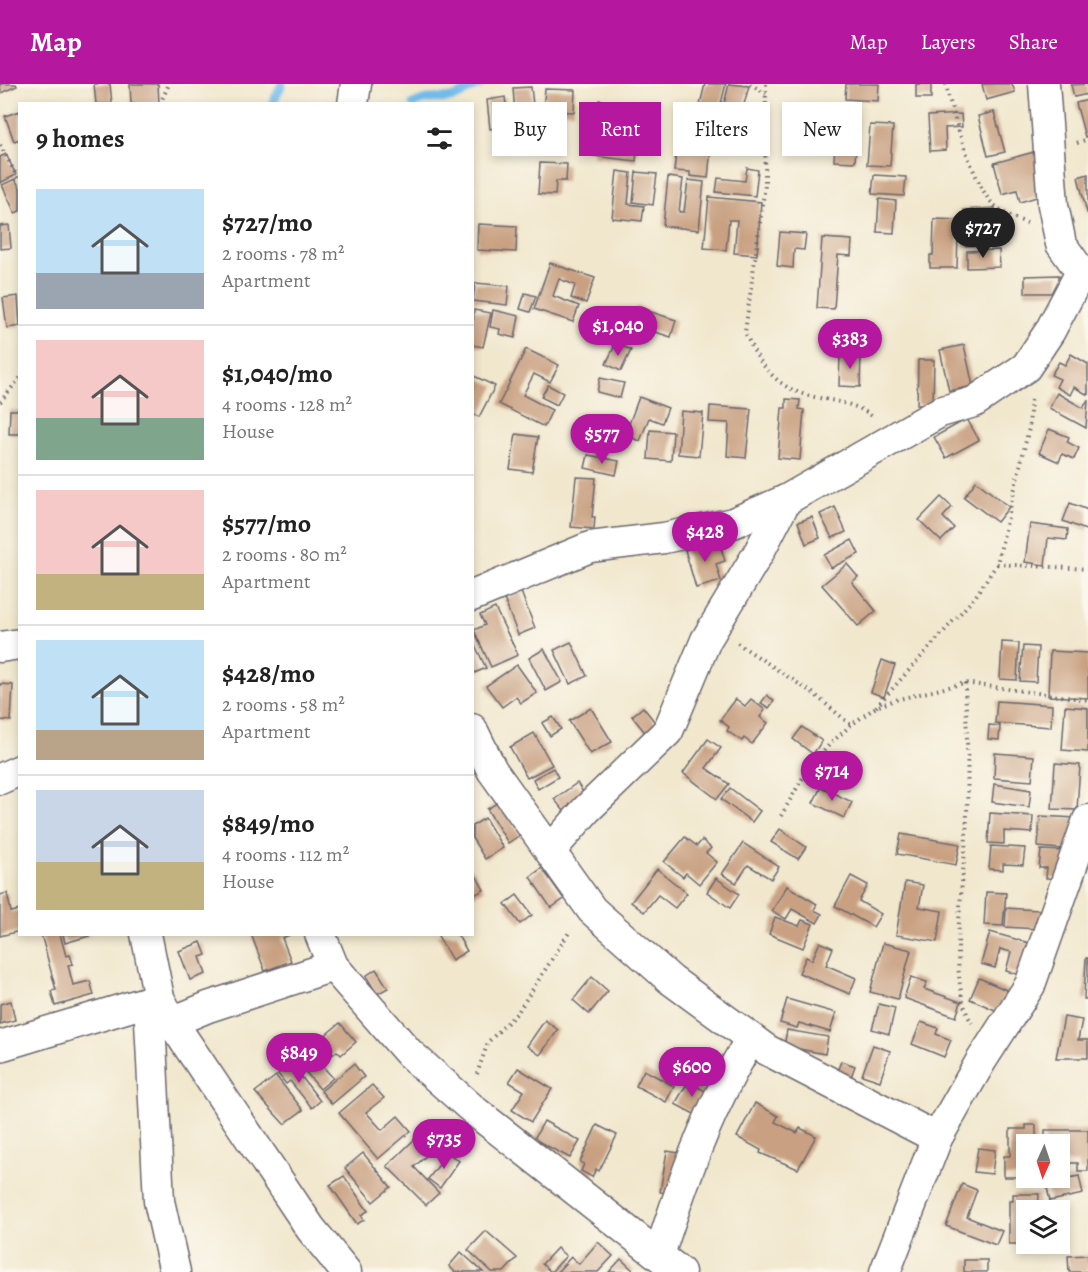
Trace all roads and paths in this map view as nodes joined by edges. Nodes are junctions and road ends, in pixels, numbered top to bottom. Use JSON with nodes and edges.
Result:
{"nodes":[{"id":1,"x":169,"y":84,"type":"edge"},
{"id":2,"x":356,"y":84,"type":"edge"},
{"id":3,"x":750,"y":84,"type":"edge"},
{"id":4,"x":766,"y":84,"type":"edge"},
{"id":5,"x":946,"y":84,"type":"edge"},
{"id":6,"x":1044,"y":84,"type":"edge"},
{"id":7,"x":765,"y":94,"type":"junction"},
{"id":8,"x":161,"y":102,"type":"edge"},
{"id":9,"x":353,"y":102,"type":"edge"},
{"id":10,"x":0,"y":145,"type":"edge"},
{"id":11,"x":18,"y":178,"type":"edge"},
{"id":12,"x":1059,"y":234,"type":"junction"},
{"id":13,"x":1084,"y":275,"type":"edge"},
{"id":14,"x":1033,"y":356,"type":"junction"},
{"id":15,"x":18,"y":380,"type":"edge"},
{"id":16,"x":0,"y":402,"type":"edge"},
{"id":17,"x":900,"y":436,"type":"junction"},
{"id":18,"x":786,"y":500,"type":"junction"},
{"id":19,"x":997,"y":564,"type":"junction"},
{"id":20,"x":1088,"y":569,"type":"edge"},
{"id":21,"x":474,"y":595,"type":"edge"},
{"id":22,"x":714,"y":627,"type":"junction"},
{"id":23,"x":18,"y":644,"type":"edge"},
{"id":24,"x":0,"y":647,"type":"edge"},
{"id":25,"x":965,"y":683,"type":"junction"},
{"id":26,"x":1088,"y":700,"type":"edge"},
{"id":27,"x":876,"y":707,"type":"junction"},
{"id":28,"x":850,"y":725,"type":"junction"},
{"id":29,"x":474,"y":733,"type":"edge"},
{"id":30,"x":18,"y":771,"type":"edge"},
{"id":31,"x":0,"y":779,"type":"edge"},
{"id":32,"x":781,"y":816,"type":"dead end"},
{"id":33,"x":1088,"y":820,"type":"edge"},
{"id":34,"x":550,"y":851,"type":"junction"},
{"id":35,"x":587,"y":904,"type":"junction"},
{"id":36,"x":146,"y":936,"type":"edge"},
{"id":37,"x":321,"y":936,"type":"edge"},
{"id":38,"x":333,"y":966,"type":"junction"},
{"id":39,"x":160,"y":1007,"type":"junction"},
{"id":40,"x":751,"y":1039,"type":"junction"},
{"id":41,"x":0,"y":1046,"type":"edge"},
{"id":42,"x":988,"y":1048,"type":"junction"},
{"id":43,"x":470,"y":1107,"type":"junction"},
{"id":44,"x":937,"y":1138,"type":"junction"},
{"id":45,"x":669,"y":1264,"type":"edge"},
{"id":46,"x":886,"y":1271,"type":"edge"},
{"id":47,"x":175,"y":1272,"type":"edge"},
{"id":48,"x":346,"y":1272,"type":"edge"}],
"edges":[{"from":1,"to":8,"type":"path"},
{"from":2,"to":9,"type":"street"},
{"from":3,"to":7,"type":"path"},
{"from":4,"to":7,"type":"path"},
{"from":5,"to":12,"type":"path"},
{"from":6,"to":12,"type":"street"},
{"from":7,"to":17,"type":"path"},
{"from":10,"to":11,"type":"path"},
{"from":12,"to":13,"type":"street"},
{"from":13,"to":14,"type":"street"},
{"from":14,"to":17,"type":"street"},
{"from":14,"to":19,"type":"path"},
{"from":15,"to":16,"type":"path"},
{"from":17,"to":18,"type":"street"},
{"from":18,"to":21,"type":"street"},
{"from":18,"to":22,"type":"street"},
{"from":19,"to":20,"type":"path"},
{"from":19,"to":27,"type":"path"},
{"from":22,"to":28,"type":"path"},
{"from":22,"to":34,"type":"street"},
{"from":23,"to":24,"type":"street"},
{"from":25,"to":26,"type":"path"},
{"from":25,"to":27,"type":"path"},
{"from":25,"to":42,"type":"path"},
{"from":27,"to":28,"type":"path"},
{"from":28,"to":32,"type":"path"},
{"from":29,"to":34,"type":"street"},
{"from":30,"to":31,"type":"street"},
{"from":33,"to":42,"type":"street"},
{"from":34,"to":35,"type":"street"},
{"from":35,"to":40,"type":"street"},
{"from":35,"to":43,"type":"path"},
{"from":36,"to":39,"type":"street"},
{"from":37,"to":38,"type":"street"},
{"from":38,"to":39,"type":"street"},
{"from":38,"to":43,"type":"street"},
{"from":39,"to":41,"type":"street"},
{"from":39,"to":47,"type":"street"},
{"from":39,"to":48,"type":"street"},
{"from":40,"to":44,"type":"street"},
{"from":40,"to":45,"type":"street"},
{"from":42,"to":44,"type":"street"},
{"from":43,"to":45,"type":"street"},
{"from":44,"to":46,"type":"street"}]}
